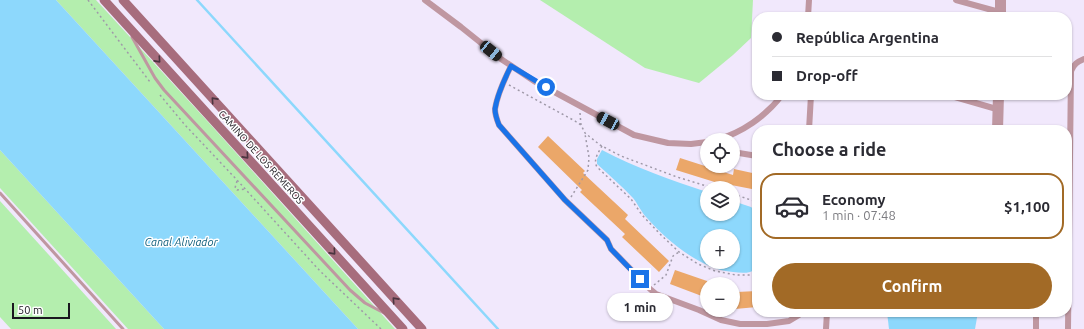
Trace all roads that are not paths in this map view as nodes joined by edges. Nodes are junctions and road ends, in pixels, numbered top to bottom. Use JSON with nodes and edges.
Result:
{"nodes":[{"id":1,"x":104,"y":0,"type":"edge"},
{"id":2,"x":123,"y":0,"type":"edge"},
{"id":3,"x":425,"y":0,"type":"edge"},
{"id":4,"x":809,"y":0,"type":"edge"},
{"id":5,"x":956,"y":0,"type":"edge"},
{"id":6,"x":998,"y":0,"type":"edge"},
{"id":7,"x":1003,"y":0,"type":"edge"},
{"id":8,"x":808,"y":12,"type":"edge"},
{"id":9,"x":991,"y":12,"type":"edge"},
{"id":10,"x":1000,"y":12,"type":"edge"},
{"id":11,"x":1001,"y":12,"type":"edge"},
{"id":12,"x":124,"y":23,"type":"junction"},
{"id":13,"x":1084,"y":59,"type":"edge"},
{"id":14,"x":511,"y":66,"type":"junction"},
{"id":15,"x":1072,"y":68,"type":"edge"},
{"id":16,"x":778,"y":100,"type":"edge"},
{"id":17,"x":811,"y":100,"type":"edge"},
{"id":18,"x":966,"y":100,"type":"edge"},
{"id":19,"x":997,"y":100,"type":"edge"},
{"id":20,"x":1000,"y":100,"type":"edge"},
{"id":21,"x":1071,"y":100,"type":"edge"},
{"id":22,"x":998,"y":109,"type":"junction"},
{"id":23,"x":809,"y":125,"type":"edge"},
{"id":24,"x":996,"y":125,"type":"edge"},
{"id":25,"x":1000,"y":125,"type":"edge"},
{"id":26,"x":1070,"y":125,"type":"edge"},
{"id":27,"x":734,"y":133,"type":"edge"},
{"id":28,"x":700,"y":143,"type":"edge"},
{"id":29,"x":740,"y":153,"type":"edge"},
{"id":30,"x":752,"y":155,"type":"edge"},
{"id":31,"x":0,"y":193,"type":"edge"},
{"id":32,"x":797,"y":317,"type":"edge"},
{"id":33,"x":827,"y":317,"type":"edge"},
{"id":34,"x":1036,"y":317,"type":"edge"},
{"id":35,"x":1068,"y":317,"type":"edge"},
{"id":36,"x":395,"y":320,"type":"junction"},
{"id":37,"x":123,"y":329,"type":"edge"},
{"id":38,"x":403,"y":329,"type":"edge"},
{"id":39,"x":422,"y":329,"type":"edge"},
{"id":40,"x":826,"y":329,"type":"edge"},
{"id":41,"x":1036,"y":329,"type":"edge"},
{"id":42,"x":1068,"y":329,"type":"edge"}],
"edges":[{"from":1,"to":12,"type":"main road","name":"CAMINO DE LOS REMEROS"},
{"from":39,"to":2,"type":"main road","name":"CAMINO DE LOS REMEROS","one_way":true},
{"from":3,"to":14,"type":"street"},
{"from":4,"to":8,"type":"street"},
{"from":5,"to":9,"type":"street"},
{"from":6,"to":10,"type":"street"},
{"from":7,"to":11,"type":"street"},
{"from":12,"to":36,"type":"main road","name":"CAMINO DE LOS REMEROS","one_way":true},
{"from":12,"to":36,"type":"lane"},
{"from":13,"to":15,"type":"street"},
{"from":14,"to":28,"type":"street"},
{"from":14,"to":32,"type":"street"},
{"from":16,"to":27,"type":"street"},
{"from":17,"to":23,"type":"street"},
{"from":18,"to":22,"type":"street"},
{"from":19,"to":22,"type":"street"},
{"from":20,"to":22,"type":"street"},
{"from":21,"to":26,"type":"street"},
{"from":22,"to":24,"type":"street"},
{"from":22,"to":25,"type":"street"},
{"from":29,"to":30,"type":"street"},
{"from":31,"to":37,"type":"lane"},
{"from":33,"to":40,"type":"street"},
{"from":34,"to":41,"type":"street"},
{"from":35,"to":42,"type":"street"},
{"from":36,"to":38,"type":"main road","name":"CAMINO DE LOS REMEROS"}]}
